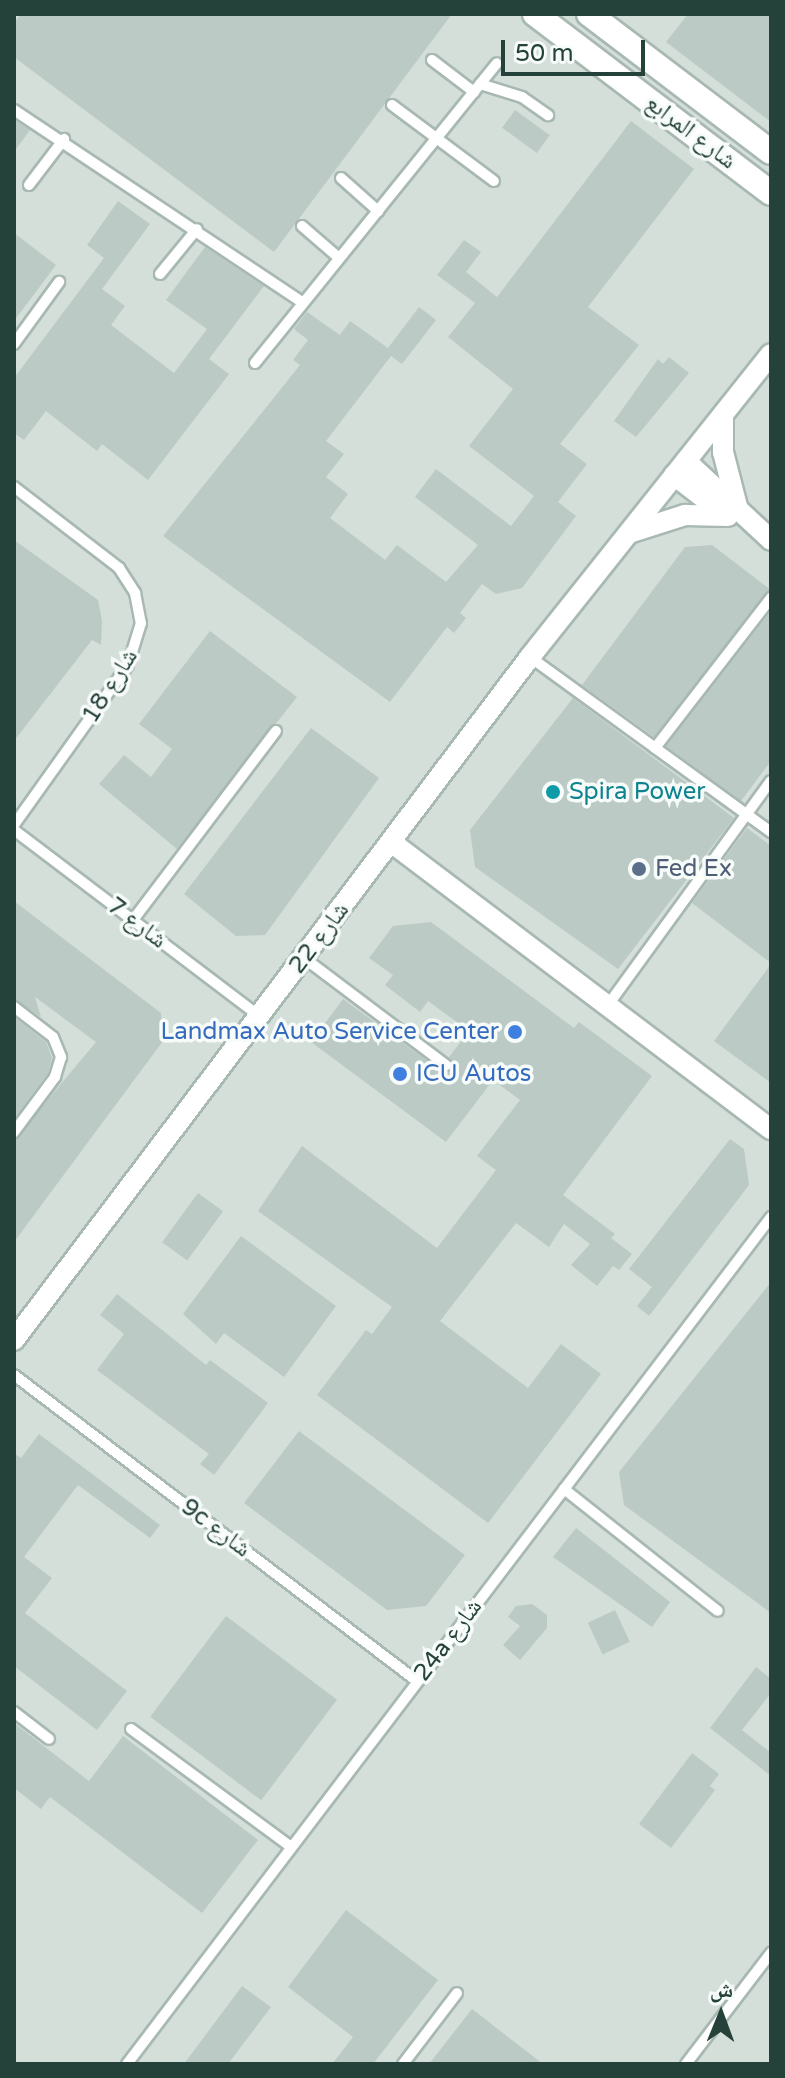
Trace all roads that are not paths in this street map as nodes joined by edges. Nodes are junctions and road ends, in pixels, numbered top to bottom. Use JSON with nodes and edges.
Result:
{"nodes":[{"id":1,"x":535,"y":14,"type":"edge"},
{"id":2,"x":589,"y":14,"type":"edge"},
{"id":3,"x":432,"y":60,"type":"dead end"},
{"id":4,"x":497,"y":63,"type":"dead end"},
{"id":5,"x":477,"y":88,"type":"junction"},
{"id":6,"x":392,"y":105,"type":"dead end"},
{"id":7,"x":14,"y":110,"type":"edge"},
{"id":8,"x":548,"y":115,"type":"dead end"},
{"id":9,"x":436,"y":138,"type":"junction"},
{"id":10,"x":64,"y":139,"type":"junction"},
{"id":11,"x":771,"y":152,"type":"edge"},
{"id":12,"x":341,"y":178,"type":"dead end"},
{"id":13,"x":494,"y":181,"type":"dead end"},
{"id":14,"x":29,"y":185,"type":"dead end"},
{"id":15,"x":771,"y":193,"type":"edge"},
{"id":16,"x":378,"y":211,"type":"junction"},
{"id":17,"x":302,"y":226,"type":"dead end"},
{"id":18,"x":197,"y":229,"type":"junction"},
{"id":19,"x":339,"y":258,"type":"junction"},
{"id":20,"x":160,"y":274,"type":"dead end"},
{"id":21,"x":59,"y":282,"type":"dead end"},
{"id":22,"x":302,"y":302,"type":"junction"},
{"id":23,"x":14,"y":344,"type":"edge"},
{"id":24,"x":771,"y":354,"type":"edge"},
{"id":25,"x":255,"y":363,"type":"dead end"},
{"id":26,"x":723,"y":415,"type":"junction"},
{"id":27,"x":680,"y":468,"type":"junction"},
{"id":28,"x":14,"y":487,"type":"edge"},
{"id":29,"x":732,"y":511,"type":"junction"},
{"id":30,"x":625,"y":536,"type":"junction"},
{"id":31,"x":766,"y":537,"type":"edge"},
{"id":32,"x":771,"y":598,"type":"edge"},
{"id":33,"x":530,"y":657,"type":"junction"},
{"id":34,"x":276,"y":731,"type":"dead end"},
{"id":35,"x":655,"y":748,"type":"junction"},
{"id":36,"x":771,"y":781,"type":"edge"},
{"id":37,"x":747,"y":814,"type":"junction"},
{"id":38,"x":14,"y":827,"type":"edge"},
{"id":39,"x":771,"y":832,"type":"edge"},
{"id":40,"x":391,"y":842,"type":"junction"},
{"id":41,"x":133,"y":920,"type":"junction"},
{"id":42,"x":304,"y":958,"type":"junction"},
{"id":43,"x":608,"y":1005,"type":"junction"},
{"id":44,"x":14,"y":1007,"type":"edge"},
{"id":45,"x":260,"y":1017,"type":"junction"},
{"id":46,"x":446,"y":1065,"type":"dead end"},
{"id":47,"x":771,"y":1129,"type":"edge"},
{"id":48,"x":14,"y":1132,"type":"edge"},
{"id":49,"x":771,"y":1217,"type":"edge"},
{"id":50,"x":14,"y":1340,"type":"edge"},
{"id":51,"x":14,"y":1375,"type":"edge"},
{"id":52,"x":564,"y":1489,"type":"junction"},
{"id":53,"x":718,"y":1611,"type":"dead end"},
{"id":54,"x":417,"y":1681,"type":"junction"},
{"id":55,"x":14,"y":1712,"type":"edge"},
{"id":56,"x":131,"y":1729,"type":"dead end"},
{"id":57,"x":49,"y":1739,"type":"dead end"},
{"id":58,"x":291,"y":1847,"type":"junction"},
{"id":59,"x":771,"y":1953,"type":"edge"},
{"id":60,"x":457,"y":1993,"type":"dead end"},
{"id":61,"x":127,"y":2064,"type":"edge"},
{"id":62,"x":403,"y":2064,"type":"edge"},
{"id":63,"x":686,"y":2064,"type":"edge"}],
"edges":[{"from":1,"to":15,"type":"main road","name":"شارع المرابع"},
{"from":2,"to":11,"type":"main road","name":"شارع المرابع"},
{"from":3,"to":5,"type":"lane"},
{"from":4,"to":5,"type":"lane"},
{"from":5,"to":8,"type":"lane"},
{"from":5,"to":9,"type":"lane"},
{"from":6,"to":9,"type":"lane"},
{"from":7,"to":10,"type":"lane"},
{"from":9,"to":13,"type":"lane"},
{"from":9,"to":16,"type":"lane"},
{"from":10,"to":14,"type":"lane"},
{"from":10,"to":18,"type":"lane"},
{"from":12,"to":16,"type":"lane"},
{"from":16,"to":19,"type":"lane"},
{"from":17,"to":19,"type":"lane"},
{"from":18,"to":20,"type":"lane"},
{"from":18,"to":22,"type":"lane"},
{"from":19,"to":22,"type":"lane"},
{"from":21,"to":23,"type":"lane"},
{"from":22,"to":25,"type":"lane"},
{"from":24,"to":26,"type":"street","name":"شارع 22"},
{"from":26,"to":27,"type":"street","name":"شارع 22"},
{"from":26,"to":29,"type":"street"},
{"from":27,"to":29,"type":"street"},
{"from":27,"to":30,"type":"street","name":"شارع 22"},
{"from":28,"to":38,"type":"lane","name":"شارع 18"},
{"from":29,"to":30,"type":"street","name":"شارع 22"},
{"from":29,"to":31,"type":"street"},
{"from":30,"to":33,"type":"street","name":"شارع 22"},
{"from":32,"to":35,"type":"lane"},
{"from":33,"to":35,"type":"lane"},
{"from":33,"to":40,"type":"street","name":"شارع 22"},
{"from":34,"to":41,"type":"lane"},
{"from":35,"to":37,"type":"lane"},
{"from":36,"to":37,"type":"lane"},
{"from":37,"to":39,"type":"lane"},
{"from":37,"to":43,"type":"lane"},
{"from":38,"to":41,"type":"lane","name":"شارع 7"},
{"from":40,"to":42,"type":"street","name":"شارع 22"},
{"from":40,"to":43,"type":"street"},
{"from":41,"to":45,"type":"lane","name":"شارع 7"},
{"from":42,"to":45,"type":"street","name":"شارع 22"},
{"from":42,"to":46,"type":"lane"},
{"from":43,"to":47,"type":"street"},
{"from":44,"to":48,"type":"lane"},
{"from":45,"to":50,"type":"street","name":"شارع 22"},
{"from":49,"to":52,"type":"lane","name":"24a شارع"},
{"from":51,"to":54,"type":"lane","name":"9c شارع"},
{"from":52,"to":53,"type":"lane"},
{"from":52,"to":54,"type":"lane","name":"24a شارع"},
{"from":54,"to":58,"type":"lane","name":"24a شارع"},
{"from":55,"to":57,"type":"lane"},
{"from":56,"to":58,"type":"lane"},
{"from":58,"to":61,"type":"lane","name":"24a شارع"},
{"from":59,"to":63,"type":"lane"},
{"from":60,"to":62,"type":"lane"}]}
